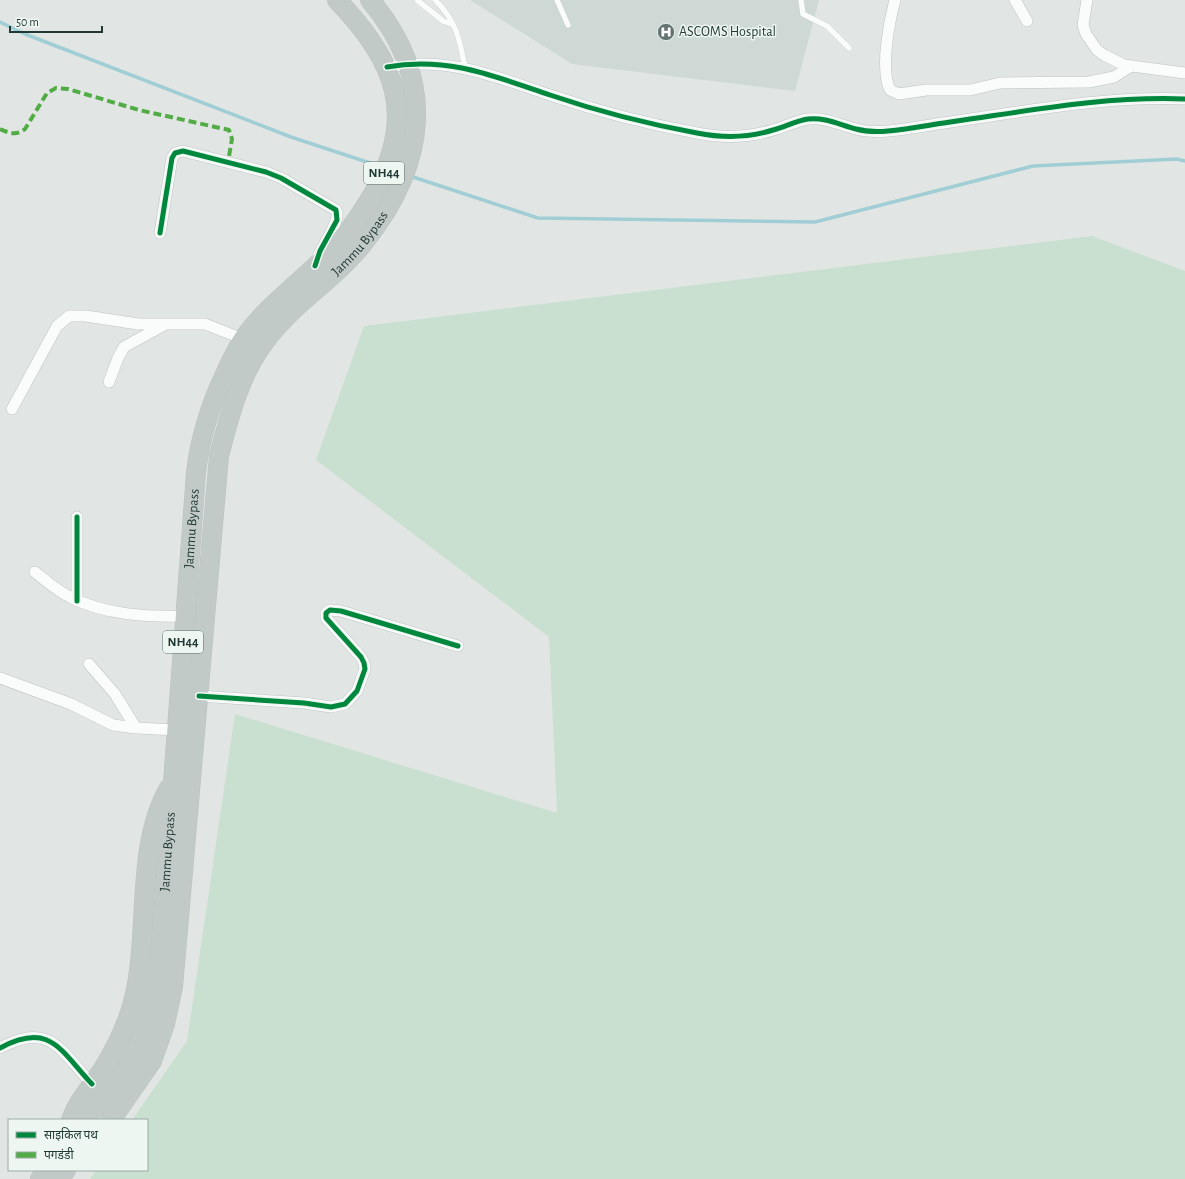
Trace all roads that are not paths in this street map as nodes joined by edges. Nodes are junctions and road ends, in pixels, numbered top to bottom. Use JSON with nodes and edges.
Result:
{"nodes":[{"id":1,"x":337,"y":0,"type":"edge"},
{"id":2,"x":370,"y":0,"type":"edge"},
{"id":3,"x":417,"y":0,"type":"edge"},
{"id":4,"x":435,"y":0,"type":"edge"},
{"id":5,"x":557,"y":0,"type":"edge"},
{"id":6,"x":801,"y":0,"type":"edge"},
{"id":7,"x":895,"y":0,"type":"edge"},
{"id":8,"x":1015,"y":0,"type":"edge"},
{"id":9,"x":1087,"y":0,"type":"edge"},
{"id":10,"x":1027,"y":21,"type":"dead end"},
{"id":11,"x":451,"y":24,"type":"junction"},
{"id":12,"x":568,"y":25,"type":"dead end"},
{"id":13,"x":849,"y":48,"type":"dead end"},
{"id":14,"x":408,"y":63,"type":"junction"},
{"id":15,"x":1131,"y":66,"type":"junction"},
{"id":16,"x":387,"y":67,"type":"junction"},
{"id":17,"x":465,"y":68,"type":"junction"},
{"id":18,"x":1185,"y":73,"type":"edge"},
{"id":19,"x":1185,"y":99,"type":"edge"},
{"id":20,"x":160,"y":233,"type":"dead end"},
{"id":21,"x":315,"y":266,"type":"junction"},
{"id":22,"x":167,"y":324,"type":"junction"},
{"id":23,"x":243,"y":339,"type":"junction"},
{"id":24,"x":109,"y":382,"type":"dead end"},
{"id":25,"x":12,"y":409,"type":"dead end"},
{"id":26,"x":77,"y":517,"type":"dead end"},
{"id":27,"x":35,"y":572,"type":"dead end"},
{"id":28,"x":77,"y":601,"type":"junction"},
{"id":29,"x":185,"y":616,"type":"junction"},
{"id":30,"x":458,"y":646,"type":"dead end"},
{"id":31,"x":89,"y":664,"type":"dead end"},
{"id":32,"x":0,"y":678,"type":"edge"},
{"id":33,"x":200,"y":696,"type":"junction"},
{"id":34,"x":136,"y":728,"type":"junction"},
{"id":35,"x":177,"y":730,"type":"junction"},
{"id":36,"x":173,"y":780,"type":"junction"},
{"id":37,"x":0,"y":1048,"type":"edge"},
{"id":38,"x":92,"y":1084,"type":"junction"},
{"id":39,"x":71,"y":1119,"type":"edge"},
{"id":40,"x":86,"y":1119,"type":"edge"},
{"id":41,"x":113,"y":1119,"type":"edge"}],
"edges":[{"from":1,"to":16,"type":"highway","name":"Jammu Bypass","number":"NH44"},
{"from":2,"to":14,"type":"highway","name":"Jammu Bypass","number":"NH44"},
{"from":3,"to":11,"type":"lane"},
{"from":4,"to":11,"type":"lane"},
{"from":5,"to":12,"type":"lane"},
{"from":6,"to":13,"type":"lane"},
{"from":7,"to":15,"type":"street"},
{"from":8,"to":10,"type":"street"},
{"from":9,"to":15,"type":"street"},
{"from":11,"to":17,"type":"lane"},
{"from":14,"to":16,"type":"street"},
{"from":14,"to":17,"type":"street"},
{"from":14,"to":33,"type":"highway","name":"Jammu Bypass","number":"NH44"},
{"from":15,"to":18,"type":"street"},
{"from":16,"to":21,"type":"highway","name":"Jammu Bypass","number":"NH44"},
{"from":17,"to":19,"type":"street"},
{"from":20,"to":21,"type":"street"},
{"from":21,"to":23,"type":"highway","name":"Jammu Bypass","number":"NH44"},
{"from":22,"to":23,"type":"street"},
{"from":22,"to":24,"type":"street"},
{"from":22,"to":25,"type":"street"},
{"from":23,"to":29,"type":"highway","name":"Jammu Bypass","number":"NH44"},
{"from":26,"to":28,"type":"street"},
{"from":27,"to":28,"type":"street"},
{"from":28,"to":29,"type":"street"},
{"from":29,"to":35,"type":"highway","name":"Jammu Bypass","number":"NH44"},
{"from":30,"to":33,"type":"street"},
{"from":31,"to":34,"type":"street"},
{"from":32,"to":34,"type":"street"},
{"from":33,"to":41,"type":"highway","name":"Jammu Bypass","number":"NH44"},
{"from":34,"to":35,"type":"street"},
{"from":35,"to":36,"type":"highway","name":"Jammu Bypass","number":"NH44"},
{"from":36,"to":38,"type":"highway"},
{"from":36,"to":40,"type":"highway","name":"Jammu Bypass","number":"NH44"},
{"from":37,"to":38,"type":"street"},
{"from":38,"to":39,"type":"highway"}]}
